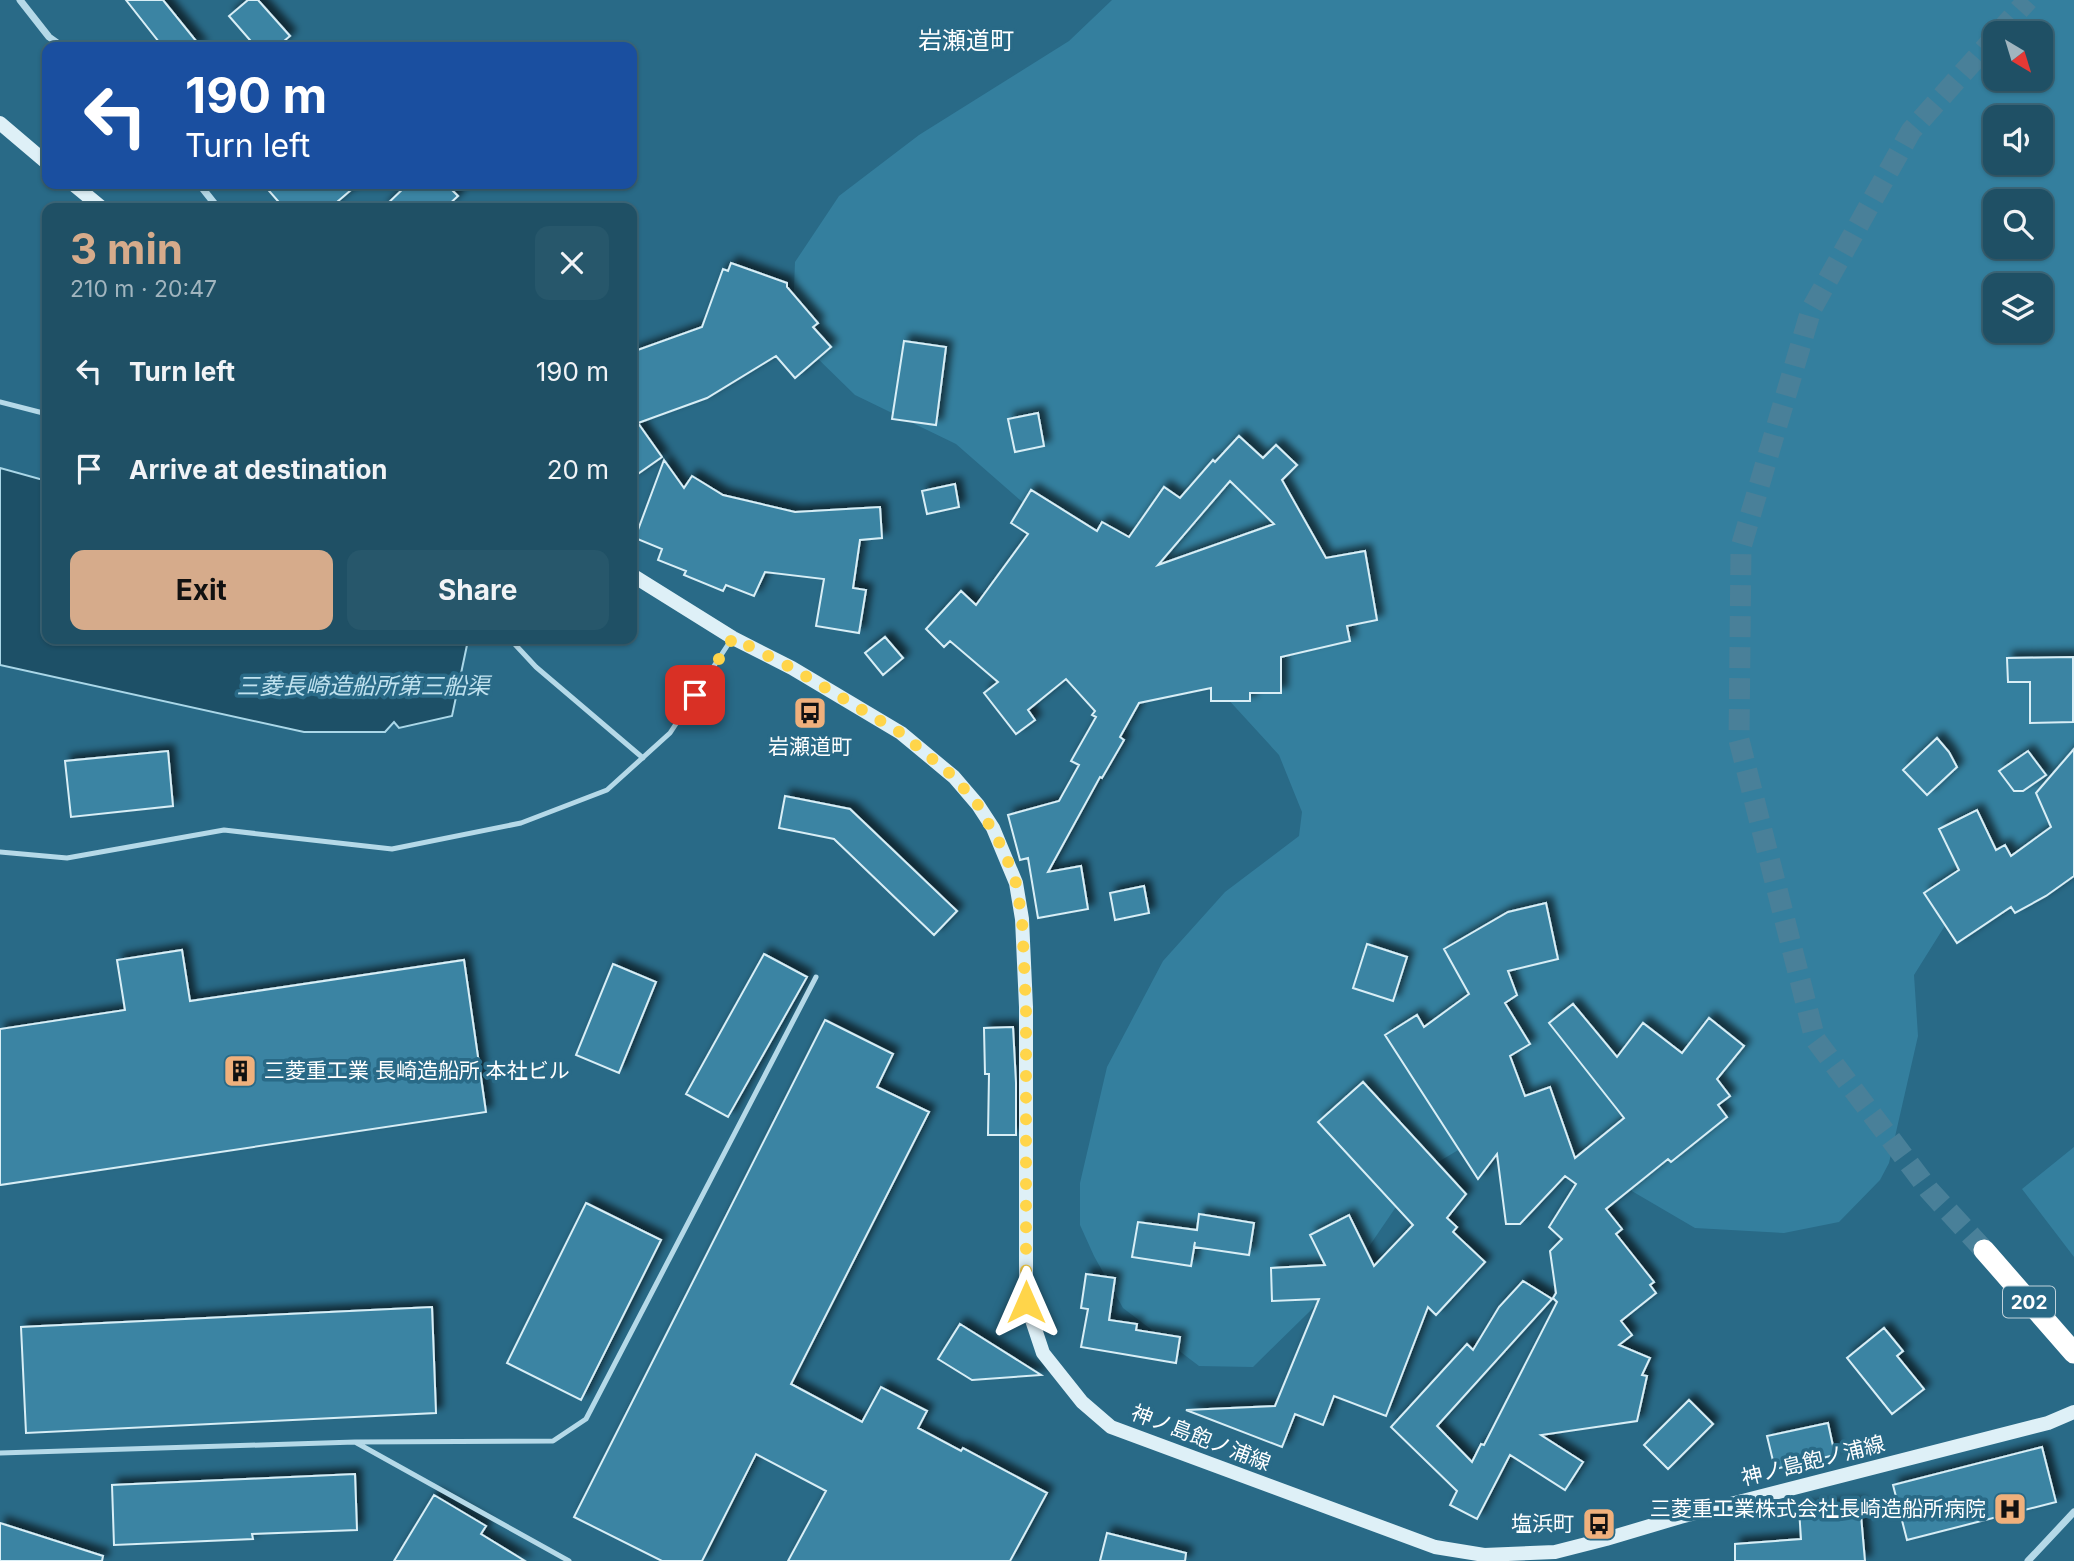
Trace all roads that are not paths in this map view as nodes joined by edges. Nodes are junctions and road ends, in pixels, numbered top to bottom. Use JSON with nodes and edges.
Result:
{"nodes":[{"id":1,"x":20,"y":0,"type":"edge"},
{"id":2,"x":56,"y":42,"type":"edge"},
{"id":3,"x":0,"y":123,"type":"edge"},
{"id":4,"x":42,"y":159,"type":"edge"},
{"id":5,"x":78,"y":189,"type":"edge"},
{"id":6,"x":203,"y":189,"type":"edge"},
{"id":7,"x":96,"y":203,"type":"edge"},
{"id":8,"x":214,"y":203,"type":"edge"},
{"id":9,"x":0,"y":402,"type":"edge"},
{"id":10,"x":42,"y":413,"type":"edge"},
{"id":11,"x":637,"y":578,"type":"edge"},
{"id":12,"x":733,"y":638,"type":"junction"},
{"id":13,"x":515,"y":644,"type":"edge"},
{"id":14,"x":643,"y":758,"type":"junction"},
{"id":15,"x":0,"y":852,"type":"edge"},
{"id":16,"x":816,"y":977,"type":"dead end"},
{"id":17,"x":1984,"y":1250,"type":"tunnel mouth"},
{"id":18,"x":2074,"y":1353,"type":"edge"},
{"id":19,"x":2074,"y":1412,"type":"edge"},
{"id":20,"x":355,"y":1442,"type":"junction"},
{"id":21,"x":0,"y":1453,"type":"edge"},
{"id":22,"x":2074,"y":1512,"type":"edge"},
{"id":23,"x":569,"y":1561,"type":"edge"},
{"id":24,"x":2028,"y":1561,"type":"edge"}],
"edges":[{"from":1,"to":2,"type":"street"},
{"from":3,"to":4,"type":"main road"},
{"from":5,"to":7,"type":"main road"},
{"from":6,"to":8,"type":"street"},
{"from":9,"to":10,"type":"lane"},
{"from":11,"to":12,"type":"main road","name":"神ノ島飽ノ浦線"},
{"from":12,"to":14,"type":"lane"},
{"from":12,"to":19,"type":"main road","name":"神ノ島飽ノ浦線"},
{"from":13,"to":14,"type":"lane"},
{"from":14,"to":15,"type":"lane"},
{"from":16,"to":20,"type":"lane"},
{"from":17,"to":18,"type":"highway","number":"202"},
{"from":20,"to":21,"type":"lane"},
{"from":20,"to":23,"type":"lane"},
{"from":22,"to":24,"type":"street"}]}
